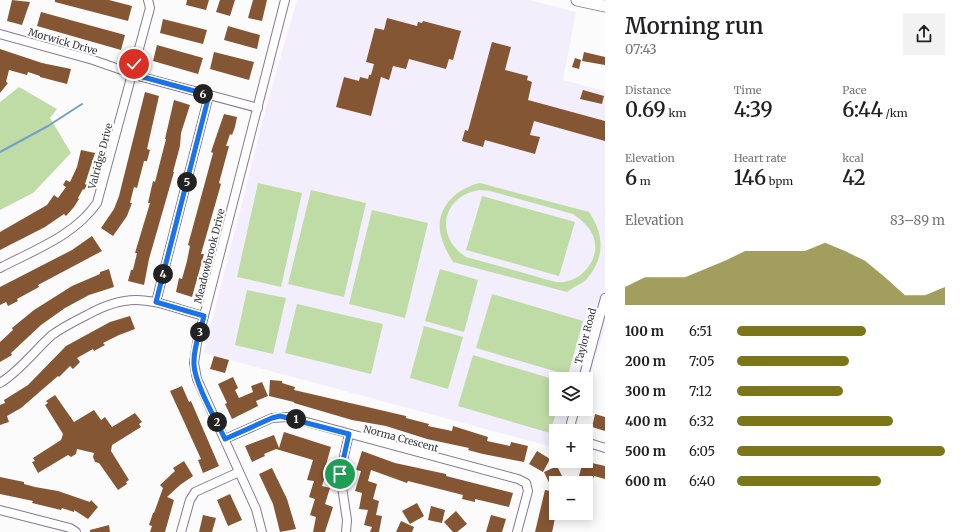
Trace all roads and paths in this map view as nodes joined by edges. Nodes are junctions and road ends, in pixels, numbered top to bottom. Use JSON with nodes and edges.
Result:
{"nodes":[{"id":1,"x":148,"y":0,"type":"edge"},
{"id":2,"x":285,"y":0,"type":"edge"},
{"id":3,"x":577,"y":0,"type":"edge"},
{"id":4,"x":605,"y":6,"type":"edge"},
{"id":5,"x":0,"y":34,"type":"edge"},
{"id":6,"x":132,"y":74,"type":"junction"},
{"id":7,"x":209,"y":95,"type":"junction"},
{"id":8,"x":258,"y":108,"type":"junction"},
{"id":9,"x":0,"y":268,"type":"edge"},
{"id":10,"x":605,"y":298,"type":"edge"},
{"id":11,"x":156,"y":302,"type":"junction"},
{"id":12,"x":204,"y":316,"type":"junction"},
{"id":13,"x":585,"y":372,"type":"edge"},
{"id":14,"x":0,"y":383,"type":"edge"},
{"id":15,"x":349,"y":434,"type":"junction"},
{"id":16,"x":225,"y":439,"type":"junction"},
{"id":17,"x":593,"y":444,"type":"edge"},
{"id":18,"x":605,"y":448,"type":"edge"},
{"id":19,"x":239,"y":472,"type":"junction"},
{"id":20,"x":0,"y":510,"type":"edge"},
{"id":21,"x":76,"y":532,"type":"edge"},
{"id":22,"x":181,"y":532,"type":"edge"},
{"id":23,"x":262,"y":532,"type":"edge"},
{"id":24,"x":346,"y":532,"type":"edge"},
{"id":25,"x":517,"y":532,"type":"edge"}],
"edges":[{"from":1,"to":6,"type":"street","name":"Valridge Drive"},
{"from":2,"to":8,"type":"street","name":"Meadowbrook Drive"},
{"from":3,"to":4,"type":"main road"},
{"from":5,"to":6,"type":"street","name":"Morwick Drive"},
{"from":6,"to":7,"type":"street","name":"Morwick Drive"},
{"from":6,"to":9,"type":"street","name":"Valridge Drive"},
{"from":7,"to":8,"type":"street","name":"Morwick Drive"},
{"from":7,"to":11,"type":"street"},
{"from":8,"to":12,"type":"street","name":"Meadowbrook Drive"},
{"from":10,"to":13,"type":"street","name":"Taylor Road"},
{"from":11,"to":12,"type":"street"},
{"from":11,"to":14,"type":"street"},
{"from":12,"to":16,"type":"street","name":"Meadowbrook Drive"},
{"from":15,"to":16,"type":"street","name":"Norma Crescent"},
{"from":15,"to":24,"type":"street"},
{"from":15,"to":25,"type":"street","name":"Norma Crescent"},
{"from":16,"to":19,"type":"street","name":"Meadowbrook Drive"},
{"from":17,"to":18,"type":"street"},
{"from":19,"to":22,"type":"street"},
{"from":19,"to":23,"type":"street","name":"Meadowbrook Drive"},
{"from":20,"to":21,"type":"street"}]}
